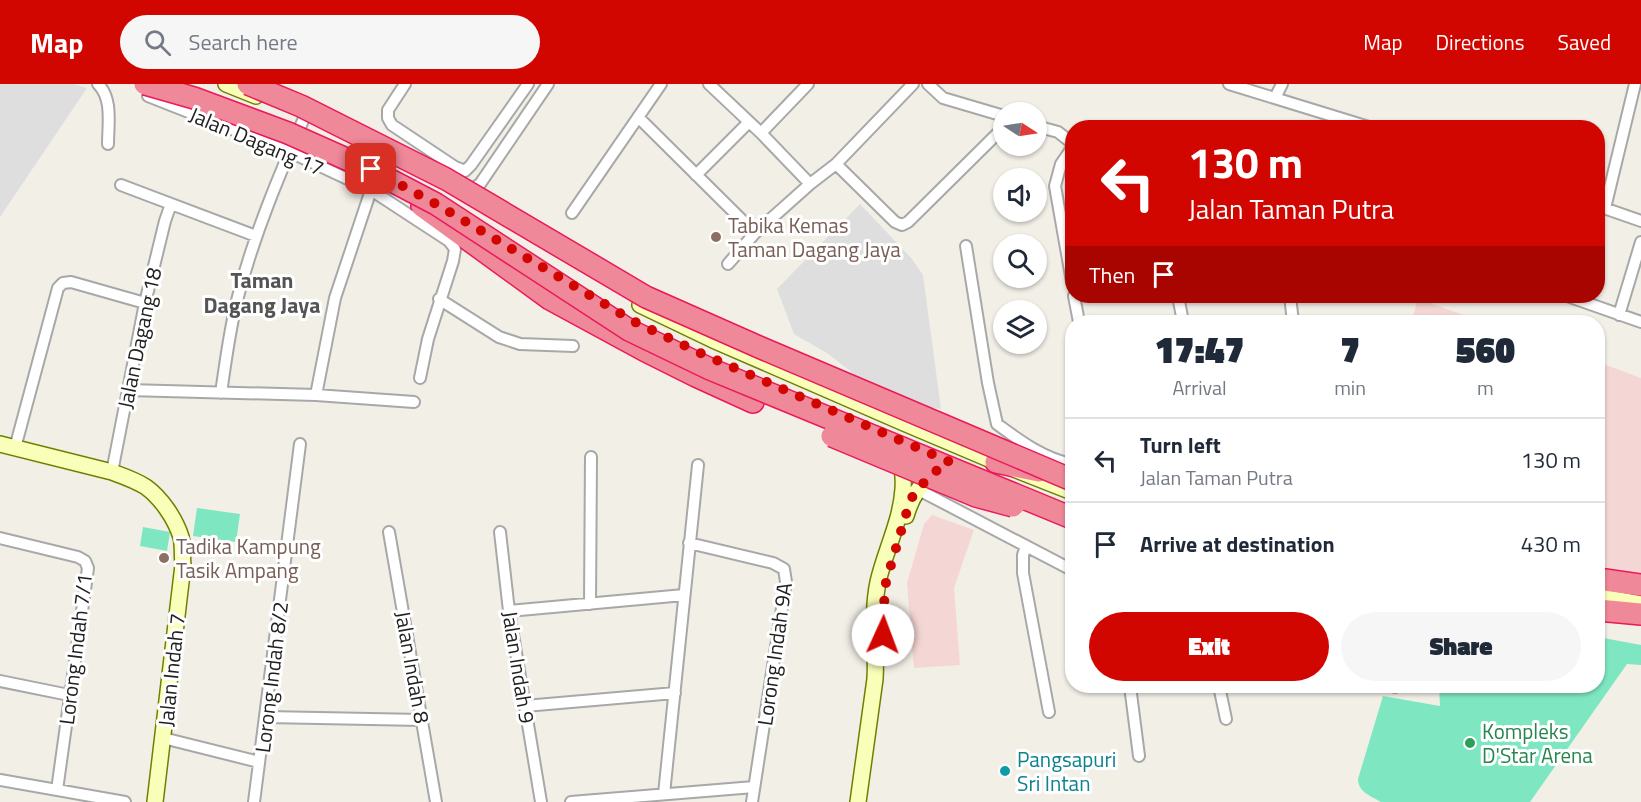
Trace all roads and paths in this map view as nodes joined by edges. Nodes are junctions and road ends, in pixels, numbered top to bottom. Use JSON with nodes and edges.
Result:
{"nodes":[{"id":1,"x":98,"y":84,"type":"edge"},
{"id":2,"x":181,"y":84,"type":"edge"},
{"id":3,"x":226,"y":84,"type":"edge"},
{"id":4,"x":248,"y":84,"type":"edge"},
{"id":5,"x":405,"y":84,"type":"edge"},
{"id":6,"x":528,"y":84,"type":"edge"},
{"id":7,"x":548,"y":84,"type":"edge"},
{"id":8,"x":661,"y":84,"type":"edge"},
{"id":9,"x":808,"y":84,"type":"edge"},
{"id":10,"x":913,"y":84,"type":"edge"},
{"id":11,"x":927,"y":84,"type":"edge"},
{"id":12,"x":1229,"y":84,"type":"edge"},
{"id":13,"x":1282,"y":84,"type":"edge"},
{"id":14,"x":1635,"y":84,"type":"edge"},
{"id":15,"x":711,"y":85,"type":"edge"},
{"id":16,"x":146,"y":90,"type":"edge"},
{"id":17,"x":1275,"y":98,"type":"junction"},
{"id":18,"x":993,"y":114,"type":"edge"},
{"id":19,"x":305,"y":116,"type":"junction"},
{"id":20,"x":638,"y":117,"type":"junction"},
{"id":21,"x":1344,"y":120,"type":"edge"},
{"id":22,"x":748,"y":122,"type":"junction"},
{"id":23,"x":1047,"y":129,"type":"edge"},
{"id":24,"x":299,"y":130,"type":"junction"},
{"id":25,"x":760,"y":133,"type":"junction"},
{"id":26,"x":993,"y":138,"type":"edge"},
{"id":27,"x":1065,"y":138,"type":"edge"},
{"id":28,"x":108,"y":144,"type":"dead end"},
{"id":29,"x":290,"y":152,"type":"junction"},
{"id":30,"x":1065,"y":158,"type":"edge"},
{"id":31,"x":836,"y":164,"type":"junction"},
{"id":32,"x":371,"y":169,"type":"junction"},
{"id":33,"x":696,"y":175,"type":"junction"},
{"id":34,"x":480,"y":184,"type":"junction"},
{"id":35,"x":810,"y":184,"type":"junction"},
{"id":36,"x":121,"y":185,"type":"dead end"},
{"id":37,"x":370,"y":190,"type":"junction"},
{"id":38,"x":1605,"y":193,"type":"edge"},
{"id":39,"x":455,"y":195,"type":"junction"},
{"id":40,"x":171,"y":204,"type":"junction"},
{"id":41,"x":480,"y":208,"type":"junction"},
{"id":42,"x":1605,"y":208,"type":"edge"},
{"id":43,"x":572,"y":213,"type":"dead end"},
{"id":44,"x":1641,"y":221,"type":"edge"},
{"id":45,"x":1065,"y":225,"type":"edge"},
{"id":46,"x":755,"y":233,"type":"junction"},
{"id":47,"x":256,"y":236,"type":"junction"},
{"id":48,"x":1641,"y":242,"type":"edge"},
{"id":49,"x":966,"y":246,"type":"dead end"},
{"id":50,"x":728,"y":264,"type":"dead end"},
{"id":51,"x":509,"y":269,"type":"junction"},
{"id":52,"x":439,"y":299,"type":"junction"},
{"id":53,"x":145,"y":303,"type":"junction"},
{"id":54,"x":1586,"y":303,"type":"edge"},
{"id":55,"x":1619,"y":315,"type":"junction"},
{"id":56,"x":635,"y":322,"type":"junction"},
{"id":57,"x":1641,"y":322,"type":"edge"},
{"id":58,"x":573,"y":346,"type":"dead end"},
{"id":59,"x":420,"y":378,"type":"dead end"},
{"id":60,"x":128,"y":390,"type":"junction"},
{"id":61,"x":220,"y":393,"type":"junction"},
{"id":62,"x":316,"y":394,"type":"junction"},
{"id":63,"x":414,"y":402,"type":"dead end"},
{"id":64,"x":899,"y":440,"type":"junction"},
{"id":65,"x":0,"y":444,"type":"edge"},
{"id":66,"x":300,"y":444,"type":"dead end"},
{"id":67,"x":15,"y":448,"type":"junction"},
{"id":68,"x":591,"y":457,"type":"dead end"},
{"id":69,"x":950,"y":462,"type":"junction"},
{"id":70,"x":996,"y":462,"type":"junction"},
{"id":71,"x":1065,"y":463,"type":"edge"},
{"id":72,"x":698,"y":465,"type":"dead end"},
{"id":73,"x":111,"y":472,"type":"junction"},
{"id":74,"x":1065,"y":476,"type":"edge"},
{"id":75,"x":1065,"y":477,"type":"edge"},
{"id":76,"x":917,"y":489,"type":"junction"},
{"id":77,"x":1065,"y":489,"type":"edge"},
{"id":78,"x":1065,"y":513,"type":"edge"},
{"id":79,"x":1065,"y":513,"type":"edge"},
{"id":80,"x":1065,"y":514,"type":"edge"},
{"id":81,"x":389,"y":532,"type":"dead end"},
{"id":82,"x":500,"y":532,"type":"dead end"},
{"id":83,"x":0,"y":538,"type":"edge"},
{"id":84,"x":689,"y":543,"type":"junction"},
{"id":85,"x":1026,"y":546,"type":"junction"},
{"id":86,"x":1065,"y":566,"type":"edge"},
{"id":87,"x":1605,"y":580,"type":"edge"},
{"id":88,"x":1641,"y":585,"type":"edge"},
{"id":89,"x":684,"y":595,"type":"junction"},
{"id":90,"x":1605,"y":597,"type":"edge"},
{"id":91,"x":590,"y":604,"type":"junction"},
{"id":92,"x":1641,"y":604,"type":"edge"},
{"id":93,"x":509,"y":611,"type":"junction"},
{"id":94,"x":1605,"y":611,"type":"edge"},
{"id":95,"x":1641,"y":614,"type":"edge"},
{"id":96,"x":1605,"y":618,"type":"edge"},
{"id":97,"x":1641,"y":625,"type":"edge"},
{"id":98,"x":0,"y":681,"type":"edge"},
{"id":99,"x":675,"y":693,"type":"junction"},
{"id":100,"x":1131,"y":693,"type":"edge"},
{"id":101,"x":1221,"y":693,"type":"edge"},
{"id":102,"x":69,"y":695,"type":"junction"},
{"id":103,"x":525,"y":706,"type":"junction"},
{"id":104,"x":1049,"y":712,"type":"dead end"},
{"id":105,"x":266,"y":717,"type":"junction"},
{"id":106,"x":1226,"y":718,"type":"dead end"},
{"id":107,"x":422,"y":720,"type":"junction"},
{"id":108,"x":163,"y":738,"type":"junction"},
{"id":109,"x":1139,"y":756,"type":"dead end"},
{"id":110,"x":260,"y":762,"type":"junction"},
{"id":111,"x":0,"y":780,"type":"edge"},
{"id":112,"x":754,"y":787,"type":"junction"},
{"id":113,"x":57,"y":790,"type":"junction"},
{"id":114,"x":664,"y":794,"type":"junction"},
{"id":115,"x":125,"y":802,"type":"edge"},
{"id":116,"x":155,"y":802,"type":"edge"},
{"id":117,"x":254,"y":802,"type":"edge"},
{"id":118,"x":436,"y":802,"type":"edge"},
{"id":119,"x":541,"y":802,"type":"edge"},
{"id":120,"x":571,"y":802,"type":"edge"},
{"id":121,"x":752,"y":802,"type":"edge"},
{"id":122,"x":858,"y":802,"type":"edge"},
{"id":123,"x":868,"y":802,"type":"edge"}],
"edges":[{"from":1,"to":28,"type":"street"},
{"from":2,"to":24,"type":"street"},
{"from":3,"to":19,"type":"street"},
{"from":4,"to":74,"type":"highway","bridge":true},
{"from":5,"to":6,"type":"street"},
{"from":7,"to":34,"type":"street"},
{"from":8,"to":20,"type":"street"},
{"from":9,"to":25,"type":"street"},
{"from":10,"to":31,"type":"street"},
{"from":11,"to":18,"type":"street"},
{"from":12,"to":17,"type":"street"},
{"from":13,"to":17,"type":"street"},
{"from":14,"to":38,"type":"street"},
{"from":15,"to":22,"type":"street"},
{"from":16,"to":29,"type":"street","name":"Jalan Dagang 17"},
{"from":16,"to":78,"type":"highway","bridge":true},
{"from":17,"to":21,"type":"street"},
{"from":19,"to":24,"type":"street"},
{"from":19,"to":39,"type":"street"},
{"from":20,"to":33,"type":"street"},
{"from":20,"to":43,"type":"street"},
{"from":22,"to":25,"type":"street"},
{"from":22,"to":33,"type":"street"},
{"from":23,"to":27,"type":"street"},
{"from":24,"to":29,"type":"street"},
{"from":24,"to":32,"type":"street"},
{"from":25,"to":35,"type":"street"},
{"from":26,"to":31,"type":"street"},
{"from":29,"to":37,"type":"street","name":"Jalan Dagang 17"},
{"from":29,"to":47,"type":"street"},
{"from":30,"to":45,"type":"street"},
{"from":31,"to":35,"type":"street"},
{"from":32,"to":51,"type":"highway"},
{"from":32,"to":56,"type":"street"},
{"from":33,"to":46,"type":"street"},
{"from":34,"to":39,"type":"street"},
{"from":34,"to":41,"type":"street"},
{"from":35,"to":46,"type":"street"},
{"from":36,"to":40,"type":"street"},
{"from":37,"to":52,"type":"street","name":"Jalan Dagang 17"},
{"from":37,"to":62,"type":"street"},
{"from":39,"to":41,"type":"street"},
{"from":40,"to":47,"type":"street"},
{"from":40,"to":53,"type":"street","name":"Jalan Dagang 18"},
{"from":41,"to":70,"type":"street"},
{"from":42,"to":44,"type":"street"},
{"from":46,"to":50,"type":"street"},
{"from":47,"to":61,"type":"street"},
{"from":48,"to":55,"type":"street"},
{"from":49,"to":71,"type":"street"},
{"from":51,"to":56,"type":"highway"},
{"from":51,"to":80,"type":"highway","bridge":true},
{"from":52,"to":58,"type":"street"},
{"from":52,"to":59,"type":"street"},
{"from":53,"to":60,"type":"street","name":"Jalan Dagang 18"},
{"from":53,"to":67,"type":"street"},
{"from":54,"to":55,"type":"street"},
{"from":55,"to":57,"type":"street"},
{"from":56,"to":64,"type":"street"},
{"from":60,"to":61,"type":"street"},
{"from":60,"to":73,"type":"street","name":"Jalan Dagang 18"},
{"from":61,"to":62,"type":"street"},
{"from":62,"to":63,"type":"street"},
{"from":64,"to":69,"type":"street"},
{"from":64,"to":122,"type":"street"},
{"from":65,"to":67,"type":"street"},
{"from":66,"to":105,"type":"street","name":"Lorong Indah 8/2"},
{"from":67,"to":73,"type":"street"},
{"from":68,"to":91,"type":"street"},
{"from":69,"to":76,"type":"street"},
{"from":69,"to":79,"type":"street"},
{"from":70,"to":75,"type":"highway"},
{"from":70,"to":77,"type":"street"},
{"from":72,"to":84,"type":"street"},
{"from":73,"to":108,"type":"street","name":"Jalan Indah 7"},
{"from":76,"to":85,"type":"street"},
{"from":76,"to":123,"type":"street"},
{"from":81,"to":107,"type":"street","name":"Jalan Indah 8"},
{"from":82,"to":93,"type":"street","name":"Jalan Indah 9"},
{"from":83,"to":102,"type":"street","name":"Lorong Indah 7/1"},
{"from":84,"to":89,"type":"street"},
{"from":84,"to":112,"type":"street","name":"Lorong Indah 9A"},
{"from":85,"to":86,"type":"street"},
{"from":85,"to":104,"type":"street"},
{"from":87,"to":88,"type":"highway"},
{"from":89,"to":91,"type":"street"},
{"from":89,"to":99,"type":"street"},
{"from":90,"to":92,"type":"street"},
{"from":91,"to":93,"type":"street"},
{"from":93,"to":103,"type":"street","name":"Jalan Indah 9"},
{"from":94,"to":95,"type":"highway"},
{"from":96,"to":97,"type":"street"},
{"from":98,"to":102,"type":"street"},
{"from":99,"to":103,"type":"street"},
{"from":99,"to":114,"type":"street"},
{"from":100,"to":109,"type":"street"},
{"from":101,"to":106,"type":"street"},
{"from":102,"to":113,"type":"street","name":"Lorong Indah 7/1"},
{"from":103,"to":119,"type":"street","name":"Jalan Indah 9"},
{"from":105,"to":107,"type":"street"},
{"from":105,"to":110,"type":"street","name":"Lorong Indah 8/2"},
{"from":107,"to":118,"type":"street","name":"Jalan Indah 8"},
{"from":108,"to":110,"type":"street"},
{"from":108,"to":116,"type":"street","name":"Jalan Indah 7"},
{"from":110,"to":117,"type":"street","name":"Lorong Indah 8/2"},
{"from":111,"to":113,"type":"street"},
{"from":112,"to":114,"type":"street"},
{"from":112,"to":121,"type":"street","name":"Lorong Indah 9A"},
{"from":113,"to":115,"type":"street"},
{"from":114,"to":120,"type":"street"}]}
